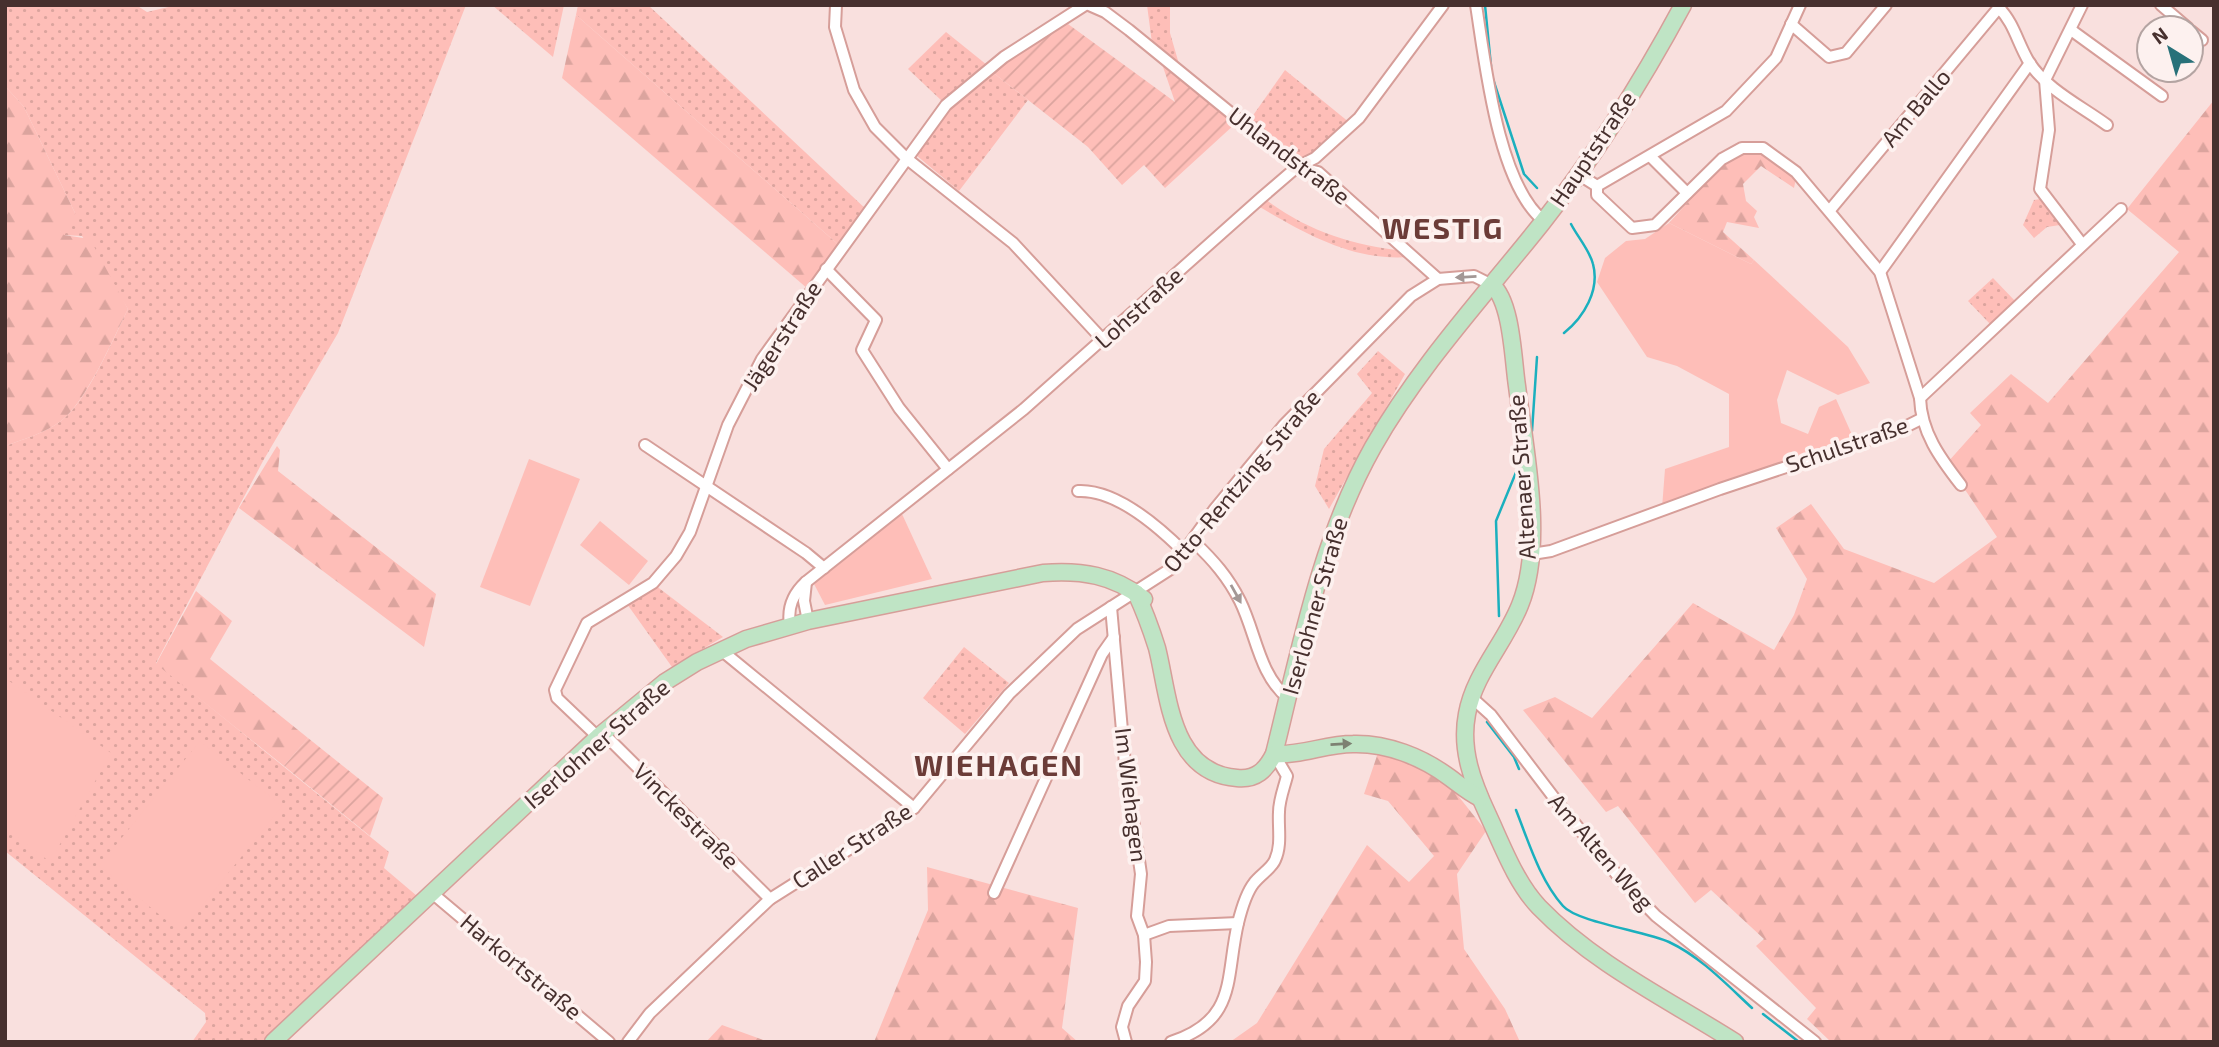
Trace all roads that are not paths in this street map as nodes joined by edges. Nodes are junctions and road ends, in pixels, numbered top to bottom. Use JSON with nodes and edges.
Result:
{"nodes":[{"id":1,"x":836,"y":5,"type":"edge"},
{"id":2,"x":1087,"y":5,"type":"edge"},
{"id":3,"x":1443,"y":5,"type":"edge"},
{"id":4,"x":1476,"y":5,"type":"edge"},
{"id":5,"x":1683,"y":5,"type":"edge"},
{"id":6,"x":1800,"y":5,"type":"edge"},
{"id":7,"x":1886,"y":5,"type":"edge"},
{"id":8,"x":2082,"y":5,"type":"edge"},
{"id":9,"x":2000,"y":7,"type":"edge"},
{"id":10,"x":1791,"y":24,"type":"junction"},
{"id":11,"x":2071,"y":30,"type":"junction"},
{"id":12,"x":2029,"y":63,"type":"junction"},
{"id":13,"x":2045,"y":80,"type":"junction"},
{"id":14,"x":2162,"y":96,"type":"dead end"},
{"id":15,"x":2107,"y":125,"type":"dead end"},
{"id":16,"x":1651,"y":157,"type":"junction"},
{"id":17,"x":905,"y":158,"type":"junction"},
{"id":18,"x":1297,"y":167,"type":"junction"},
{"id":19,"x":1578,"y":174,"type":"junction"},
{"id":20,"x":1597,"y":186,"type":"junction"},
{"id":21,"x":1686,"y":193,"type":"junction"},
{"id":22,"x":2122,"y":209,"type":"dead end"},
{"id":23,"x":1830,"y":210,"type":"junction"},
{"id":24,"x":1544,"y":221,"type":"junction"},
{"id":25,"x":2082,"y":244,"type":"junction"},
{"id":26,"x":827,"y":269,"type":"junction"},
{"id":27,"x":1880,"y":272,"type":"junction"},
{"id":28,"x":1437,"y":279,"type":"junction"},
{"id":29,"x":1492,"y":285,"type":"junction"},
{"id":30,"x":1103,"y":340,"type":"junction"},
{"id":31,"x":1920,"y":398,"type":"junction"},
{"id":32,"x":1921,"y":419,"type":"junction"},
{"id":33,"x":645,"y":445,"type":"dead end"},
{"id":34,"x":948,"y":469,"type":"junction"},
{"id":35,"x":1961,"y":485,"type":"dead end"},
{"id":36,"x":705,"y":486,"type":"junction"},
{"id":37,"x":1078,"y":491,"type":"dead end"},
{"id":38,"x":1194,"y":542,"type":"junction"},
{"id":39,"x":1185,"y":553,"type":"junction"},
{"id":40,"x":1532,"y":554,"type":"junction"},
{"id":41,"x":824,"y":568,"type":"junction"},
{"id":42,"x":806,"y":582,"type":"junction"},
{"id":43,"x":1136,"y":593,"type":"junction"},
{"id":44,"x":1111,"y":607,"type":"junction"},
{"id":45,"x":808,"y":621,"type":"junction"},
{"id":46,"x":790,"y":625,"type":"junction"},
{"id":47,"x":1114,"y":637,"type":"junction"},
{"id":48,"x":721,"y":650,"type":"junction"},
{"id":49,"x":1471,"y":697,"type":"junction"},
{"id":50,"x":1288,"y":698,"type":"junction"},
{"id":51,"x":601,"y":735,"type":"junction"},
{"id":52,"x":1274,"y":754,"type":"junction"},
{"id":53,"x":1480,"y":797,"type":"junction"},
{"id":54,"x":914,"y":808,"type":"junction"},
{"id":55,"x":432,"y":892,"type":"junction"},
{"id":56,"x":993,"y":893,"type":"dead end"},
{"id":57,"x":770,"y":899,"type":"junction"},
{"id":58,"x":1238,"y":923,"type":"junction"},
{"id":59,"x":1144,"y":935,"type":"junction"},
{"id":60,"x":273,"y":1042,"type":"edge"},
{"id":61,"x":609,"y":1042,"type":"edge"},
{"id":62,"x":628,"y":1042,"type":"edge"},
{"id":63,"x":1126,"y":1042,"type":"edge"},
{"id":64,"x":1171,"y":1042,"type":"edge"},
{"id":65,"x":1735,"y":1042,"type":"edge"},
{"id":66,"x":1815,"y":1042,"type":"edge"}],
"edges":[{"from":1,"to":17,"type":"street"},
{"from":2,"to":17,"type":"street","name":"Jägerstraße"},
{"from":2,"to":18,"type":"street","name":"Uhlandstraße"},
{"from":3,"to":18,"type":"street","name":"Lohstraße"},
{"from":4,"to":24,"type":"street"},
{"from":5,"to":19,"type":"main road","name":"Hauptstraße"},
{"from":6,"to":10,"type":"street"},
{"from":7,"to":10,"type":"street"},
{"from":8,"to":11,"type":"street"},
{"from":9,"to":12,"type":"street"},
{"from":9,"to":23,"type":"street","name":"Am Ballo"},
{"from":10,"to":16,"type":"street"},
{"from":11,"to":13,"type":"street"},
{"from":11,"to":14,"type":"street"},
{"from":12,"to":13,"type":"street"},
{"from":12,"to":27,"type":"street"},
{"from":13,"to":15,"type":"street"},
{"from":13,"to":25,"type":"street"},
{"from":16,"to":20,"type":"street"},
{"from":16,"to":21,"type":"street"},
{"from":17,"to":26,"type":"street","name":"Jägerstraße"},
{"from":17,"to":30,"type":"street"},
{"from":18,"to":28,"type":"street","name":"Uhlandstraße"},
{"from":18,"to":30,"type":"street","name":"Lohstraße"},
{"from":19,"to":20,"type":"street"},
{"from":19,"to":24,"type":"main road","name":"Hauptstraße"},
{"from":20,"to":21,"type":"street"},
{"from":21,"to":23,"type":"street"},
{"from":22,"to":25,"type":"street","name":"Schulstraße"},
{"from":23,"to":27,"type":"street"},
{"from":24,"to":29,"type":"main road","name":"Hauptstraße"},
{"from":25,"to":31,"type":"street","name":"Schulstraße"},
{"from":26,"to":34,"type":"street"},
{"from":26,"to":36,"type":"street","name":"Jägerstraße"},
{"from":27,"to":31,"type":"street"},
{"from":29,"to":28,"type":"street","one_way":true},
{"from":28,"to":38,"type":"street","name":"Otto-Rentzing-Straße"},
{"from":29,"to":40,"type":"main road","name":"Altenaer Straße"},
{"from":29,"to":50,"type":"main road","name":"Iserlohner Straße"},
{"from":30,"to":34,"type":"street","name":"Lohstraße"},
{"from":31,"to":32,"type":"street","name":"Schulstraße"},
{"from":32,"to":35,"type":"street"},
{"from":32,"to":40,"type":"street","name":"Schulstraße"},
{"from":33,"to":36,"type":"street"},
{"from":34,"to":41,"type":"street","name":"Lohstraße"},
{"from":36,"to":41,"type":"street"},
{"from":36,"to":51,"type":"street","name":"Jägerstraße"},
{"from":37,"to":39,"type":"street"},
{"from":38,"to":39,"type":"street","name":"Otto-Rentzing-Straße"},
{"from":38,"to":50,"type":"street","one_way":true},
{"from":39,"to":43,"type":"street","name":"Otto-Rentzing-Straße"},
{"from":40,"to":49,"type":"main road","name":"Altenaer Straße"},
{"from":41,"to":42,"type":"street","name":"Lohstraße"},
{"from":42,"to":45,"type":"street"},
{"from":42,"to":46,"type":"street","name":"Lohstraße"},
{"from":43,"to":44,"type":"street","name":"Caller Straße"},
{"from":43,"to":45,"type":"main road","name":"Iserlohner Straße"},
{"from":43,"to":52,"type":"main road"},
{"from":44,"to":47,"type":"street","name":"Im Wiehagen"},
{"from":44,"to":54,"type":"street","name":"Caller Straße"},
{"from":45,"to":46,"type":"main road","name":"Iserlohner Straße"},
{"from":46,"to":48,"type":"main road","name":"Iserlohner Straße"},
{"from":47,"to":56,"type":"street"},
{"from":47,"to":59,"type":"street","name":"Im Wiehagen"},
{"from":48,"to":51,"type":"main road","name":"Iserlohner Straße"},
{"from":48,"to":54,"type":"street"},
{"from":49,"to":53,"type":"main road","name":"Altenaer Straße"},
{"from":49,"to":66,"type":"street","name":"Am Alten Weg"},
{"from":50,"to":52,"type":"main road","name":"Iserlohner Straße"},
{"from":51,"to":55,"type":"main road","name":"Iserlohner Straße"},
{"from":51,"to":57,"type":"street","name":"Vinckestraße"},
{"from":52,"to":53,"type":"main road","one_way":true},
{"from":52,"to":58,"type":"street"},
{"from":53,"to":65,"type":"main road","name":"Altenaer Straße"},
{"from":54,"to":57,"type":"street","name":"Caller Straße"},
{"from":55,"to":60,"type":"main road","name":"Iserlohner Straße"},
{"from":55,"to":61,"type":"street","name":"Harkortstraße"},
{"from":57,"to":62,"type":"street","name":"Caller Straße"},
{"from":58,"to":59,"type":"street"},
{"from":58,"to":64,"type":"street"},
{"from":59,"to":63,"type":"street","name":"Im Wiehagen"}]}
